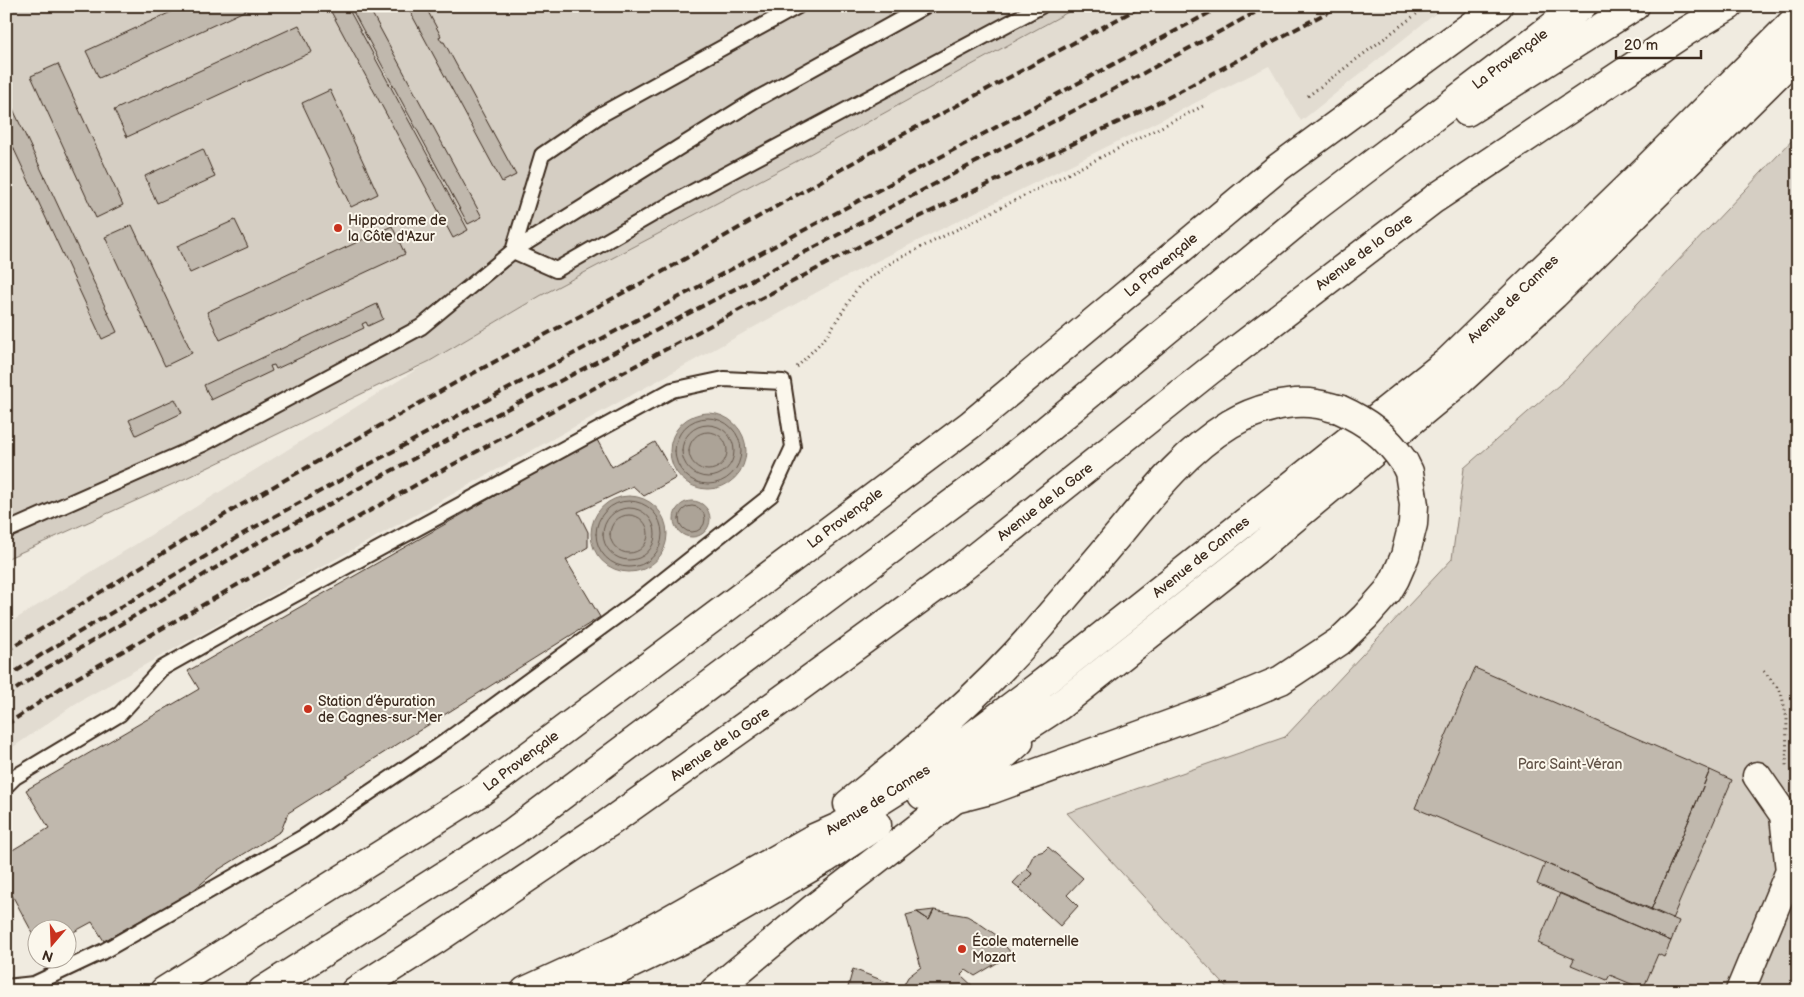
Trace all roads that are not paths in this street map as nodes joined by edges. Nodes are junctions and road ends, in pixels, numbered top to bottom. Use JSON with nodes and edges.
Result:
{"nodes":[{"id":1,"x":798,"y":6,"type":"edge"},
{"id":2,"x":925,"y":6,"type":"edge"},
{"id":3,"x":1041,"y":6,"type":"edge"},
{"id":4,"x":1498,"y":6,"type":"edge"},
{"id":5,"x":1582,"y":6,"type":"edge"},
{"id":6,"x":1634,"y":6,"type":"edge"},
{"id":7,"x":1729,"y":6,"type":"edge"},
{"id":8,"x":1798,"y":17,"type":"edge"},
{"id":9,"x":1798,"y":54,"type":"edge"},
{"id":10,"x":1313,"y":209,"type":"junction"},
{"id":11,"x":513,"y":251,"type":"junction"},
{"id":12,"x":6,"y":531,"type":"edge"},
{"id":13,"x":1059,"y":706,"type":"junction"},
{"id":14,"x":1763,"y":785,"type":"road end"},
{"id":15,"x":6,"y":786,"type":"edge"},
{"id":16,"x":955,"y":798,"type":"junction"},
{"id":17,"x":814,"y":838,"type":"junction"},
{"id":18,"x":751,"y":962,"type":"junction"},
{"id":19,"x":6,"y":987,"type":"edge"},
{"id":20,"x":164,"y":991,"type":"edge"},
{"id":21,"x":262,"y":991,"type":"edge"},
{"id":22,"x":355,"y":991,"type":"edge"},
{"id":23,"x":525,"y":991,"type":"edge"},
{"id":24,"x":575,"y":991,"type":"edge"},
{"id":25,"x":714,"y":991,"type":"edge"},
{"id":26,"x":738,"y":991,"type":"edge"},
{"id":27,"x":1740,"y":991,"type":"edge"}],
"edges":[{"from":1,"to":11,"type":"lane"},
{"from":2,"to":11,"type":"lane"},
{"from":3,"to":11,"type":"lane"},
{"from":4,"to":20,"type":"main road","name":"La Provençale"},
{"from":5,"to":10,"type":"main road","name":"La Provençale"},
{"from":6,"to":10,"type":"main road"},
{"from":7,"to":22,"type":"main road","name":"Avenue de la Gare"},
{"from":8,"to":17,"type":"main road","name":"Avenue de Cannes"},
{"from":9,"to":13,"type":"main road","name":"Avenue de Cannes"},
{"from":10,"to":21,"type":"main road","name":"La Provençale"},
{"from":11,"to":12,"type":"lane"},
{"from":13,"to":16,"type":"main road"},
{"from":13,"to":24,"type":"main road","name":"Avenue de Cannes"},
{"from":14,"to":27,"type":"main road"},
{"from":15,"to":19,"type":"lane"},
{"from":16,"to":17,"type":"main road","bridge":true},
{"from":16,"to":18,"type":"main road"},
{"from":17,"to":23,"type":"main road","name":"Avenue de Cannes"},
{"from":18,"to":25,"type":"main road"},
{"from":18,"to":26,"type":"main road"}]}
